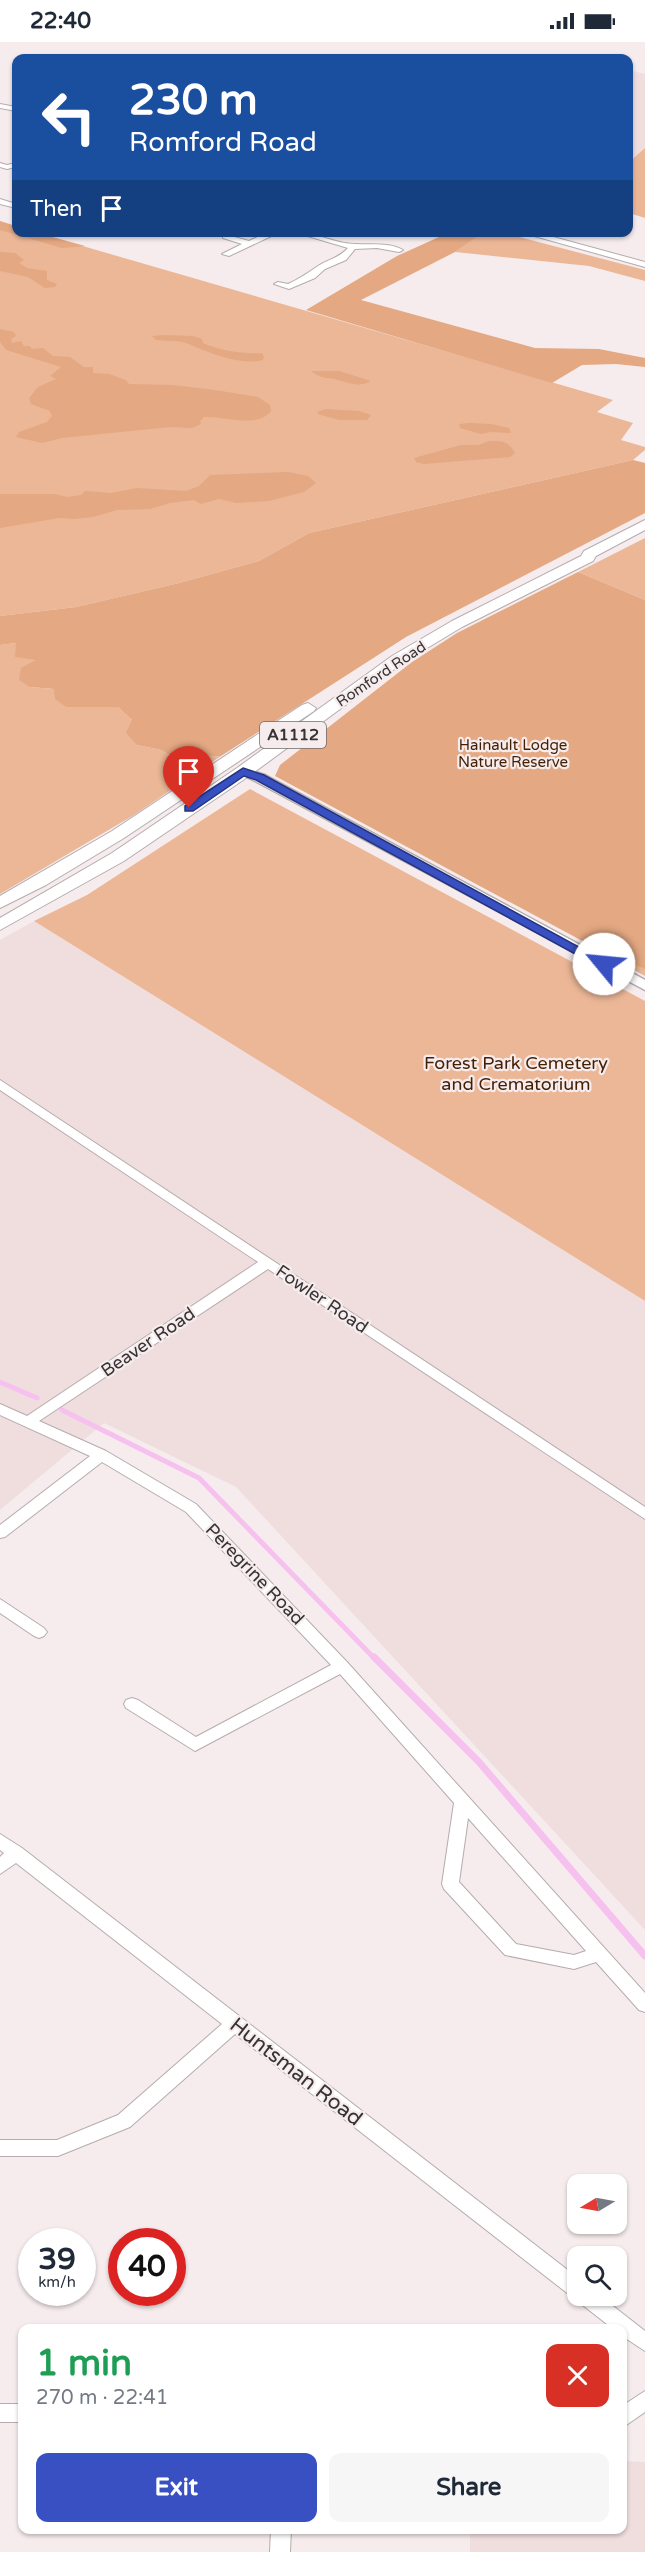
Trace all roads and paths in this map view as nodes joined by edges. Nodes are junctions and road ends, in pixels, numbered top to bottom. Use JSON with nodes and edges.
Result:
{"nodes":[{"id":1,"x":4,"y":166,"type":"edge"},
{"id":2,"x":2,"y":175,"type":"dead end"},
{"id":3,"x":229,"y":237,"type":"edge"},
{"id":4,"x":265,"y":237,"type":"edge"},
{"id":5,"x":316,"y":237,"type":"edge"},
{"id":6,"x":542,"y":237,"type":"edge"},
{"id":7,"x":249,"y":244,"type":"junction"},
{"id":8,"x":353,"y":247,"type":"junction"},
{"id":9,"x":399,"y":250,"type":"dead end"},
{"id":10,"x":226,"y":254,"type":"dead end"},
{"id":11,"x":645,"y":265,"type":"edge"},
{"id":12,"x":278,"y":284,"type":"dead end"},
{"id":13,"x":645,"y":524,"type":"edge"},
{"id":14,"x":589,"y":554,"type":"junction"},
{"id":15,"x":243,"y":772,"type":"junction"},
{"id":16,"x":0,"y":903,"type":"edge"},
{"id":17,"x":0,"y":925,"type":"edge"},
{"id":18,"x":645,"y":986,"type":"edge"},
{"id":19,"x":0,"y":1084,"type":"edge"},
{"id":20,"x":267,"y":1263,"type":"junction"},
{"id":21,"x":0,"y":1409,"type":"edge"},
{"id":22,"x":28,"y":1422,"type":"junction"},
{"id":23,"x":101,"y":1455,"type":"junction"},
{"id":24,"x":645,"y":1514,"type":"edge"},
{"id":25,"x":0,"y":1533,"type":"edge"},
{"id":26,"x":0,"y":1605,"type":"edge"},
{"id":27,"x":39,"y":1632,"type":"dead end"},
{"id":28,"x":342,"y":1666,"type":"junction"},
{"id":29,"x":132,"y":1704,"type":"dead end"},
{"id":30,"x":463,"y":1800,"type":"junction"},
{"id":31,"x":0,"y":1841,"type":"edge"},
{"id":32,"x":16,"y":1853,"type":"junction"},
{"id":33,"x":0,"y":1867,"type":"edge"},
{"id":34,"x":598,"y":1954,"type":"junction"},
{"id":35,"x":645,"y":2005,"type":"edge"},
{"id":36,"x":234,"y":2024,"type":"junction"},
{"id":37,"x":0,"y":2148,"type":"edge"},
{"id":38,"x":567,"y":2281,"type":"edge"},
{"id":39,"x":598,"y":2306,"type":"edge"},
{"id":40,"x":621,"y":2324,"type":"edge"},
{"id":41,"x":627,"y":2329,"type":"edge"},
{"id":42,"x":645,"y":2343,"type":"edge"},
{"id":43,"x":645,"y":2400,"type":"edge"},
{"id":44,"x":0,"y":2413,"type":"edge"},
{"id":45,"x":18,"y":2413,"type":"edge"},
{"id":46,"x":627,"y":2415,"type":"edge"},
{"id":47,"x":281,"y":2534,"type":"edge"},
{"id":48,"x":280,"y":2552,"type":"edge"}],
"edges":[{"from":1,"to":2,"type":"street"},
{"from":3,"to":7,"type":"street"},
{"from":4,"to":7,"type":"street"},
{"from":5,"to":8,"type":"street"},
{"from":6,"to":11,"type":"street"},
{"from":7,"to":10,"type":"street"},
{"from":8,"to":9,"type":"street"},
{"from":8,"to":12,"type":"street"},
{"from":13,"to":14,"type":"main road","name":"Romford Road","number":"A1112"},
{"from":14,"to":15,"type":"main road","name":"Romford Road","number":"A1112"},
{"from":14,"to":16,"type":"main road","name":"Romford Road","number":"A1112"},
{"from":15,"to":17,"type":"main road","name":"Romford Road","number":"A1112"},
{"from":15,"to":18,"type":"street"},
{"from":19,"to":20,"type":"street","name":"Fowler Road"},
{"from":20,"to":22,"type":"street","name":"Beaver Road"},
{"from":20,"to":24,"type":"street","name":"Fowler Road"},
{"from":21,"to":22,"type":"street","name":"Peregrine Road"},
{"from":22,"to":23,"type":"street","name":"Peregrine Road"},
{"from":23,"to":25,"type":"street"},
{"from":23,"to":28,"type":"street","name":"Peregrine Road"},
{"from":26,"to":27,"type":"street"},
{"from":28,"to":29,"type":"street"},
{"from":28,"to":30,"type":"street","name":"Peregrine Road"},
{"from":30,"to":34,"type":"street","name":"Peregrine Road"},
{"from":30,"to":34,"type":"street"},
{"from":31,"to":32,"type":"street","name":"Huntsman Road"},
{"from":32,"to":33,"type":"street"},
{"from":32,"to":36,"type":"street","name":"Huntsman Road"},
{"from":34,"to":35,"type":"street","name":"Peregrine Road"},
{"from":36,"to":37,"type":"street"},
{"from":36,"to":38,"type":"street","name":"Huntsman Road"},
{"from":39,"to":40,"type":"street"},
{"from":41,"to":42,"type":"street"},
{"from":43,"to":46,"type":"street"},
{"from":44,"to":45,"type":"street"},
{"from":47,"to":48,"type":"street"}]}
